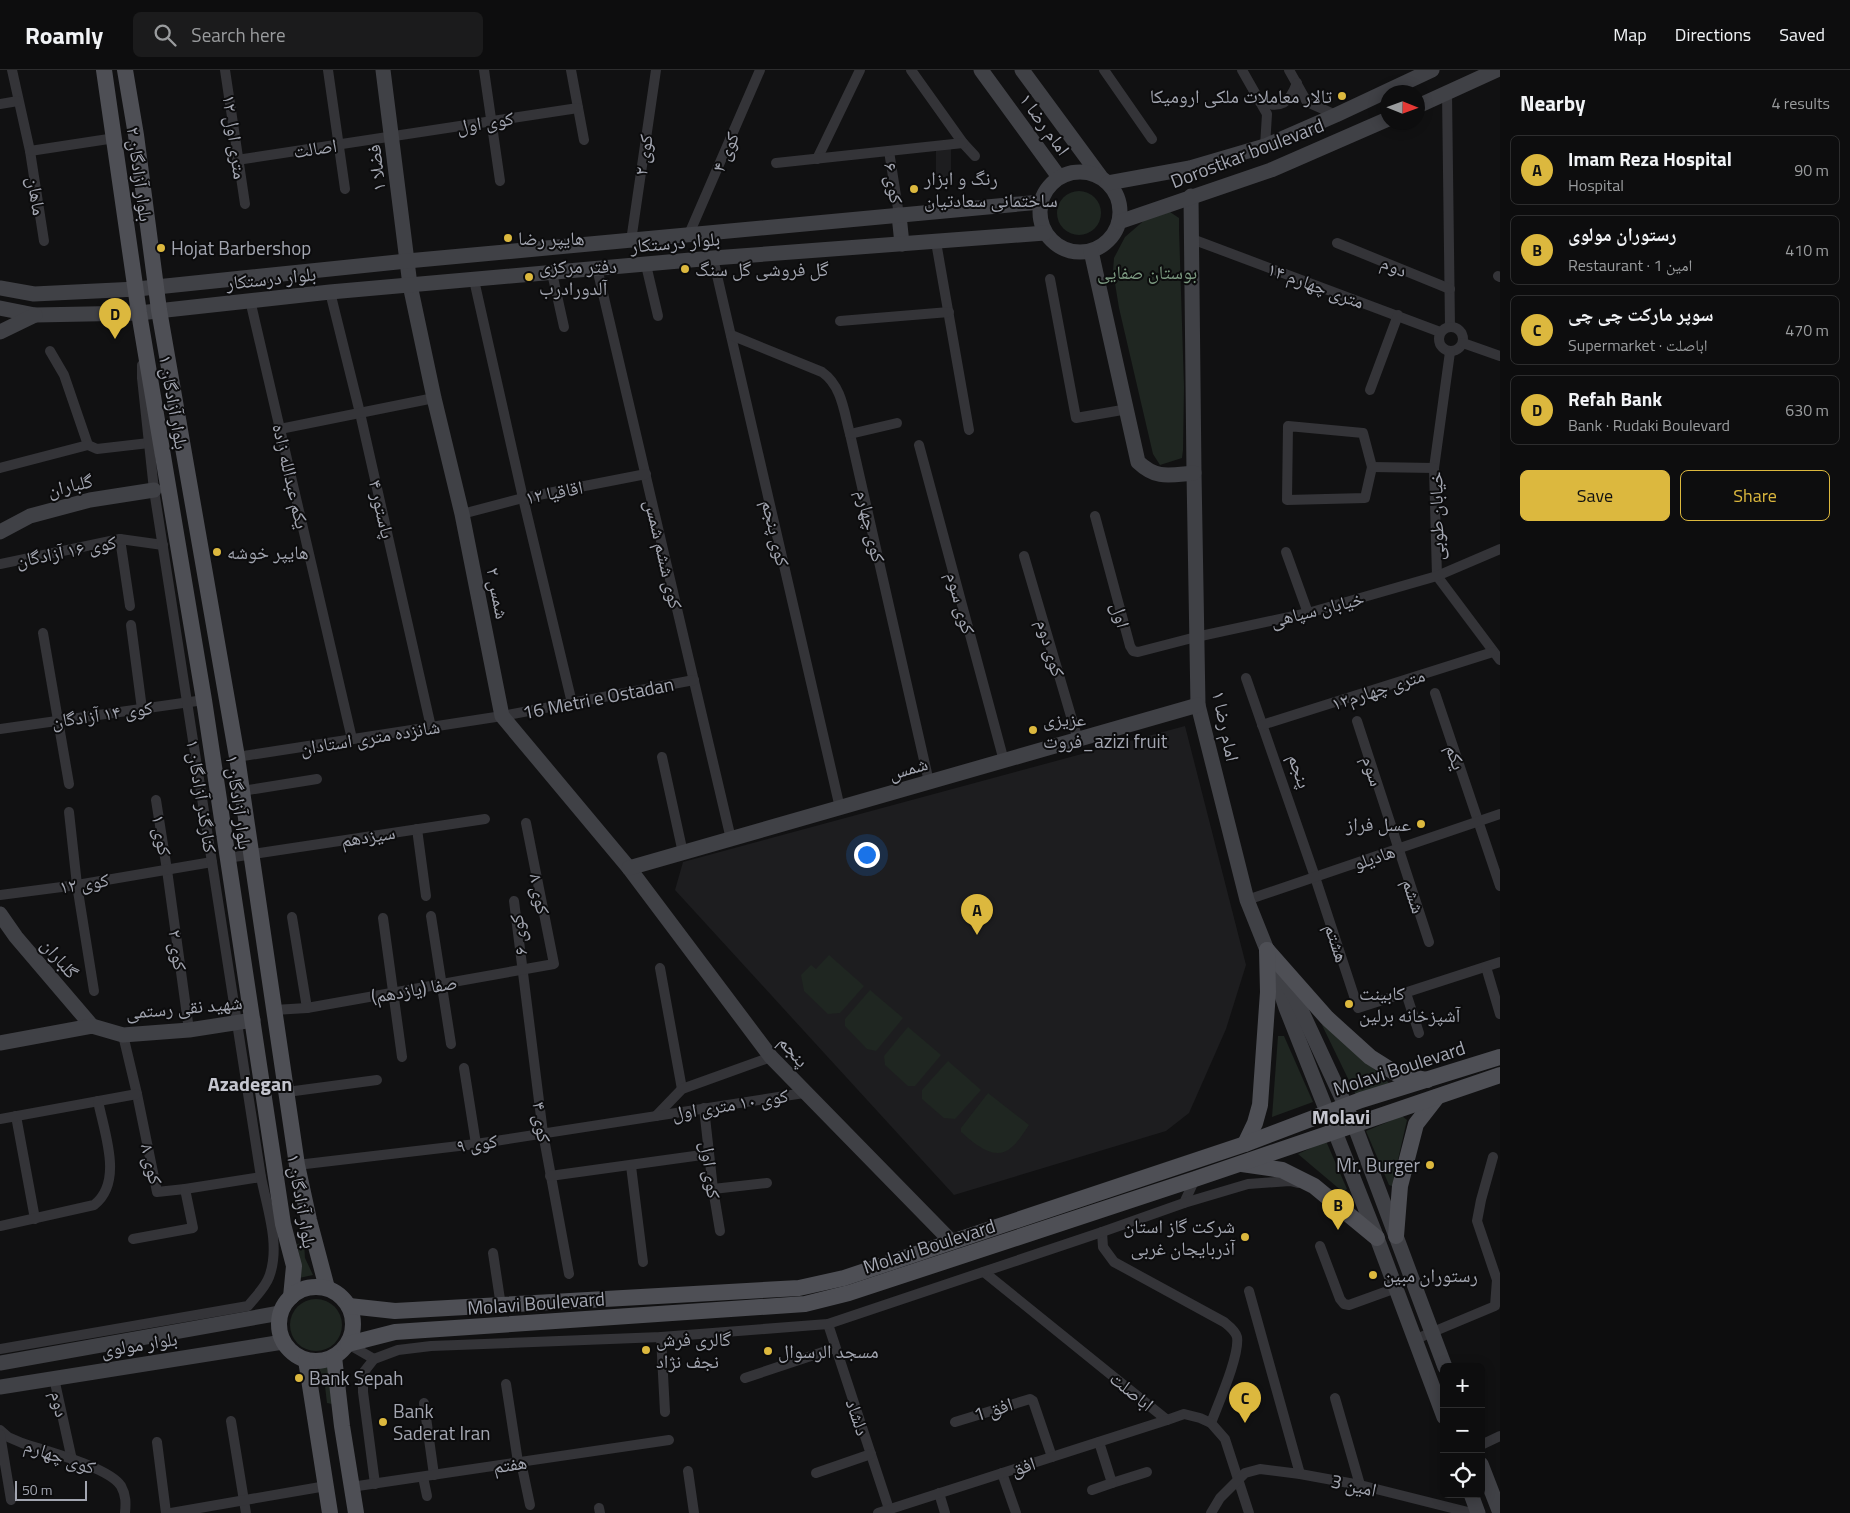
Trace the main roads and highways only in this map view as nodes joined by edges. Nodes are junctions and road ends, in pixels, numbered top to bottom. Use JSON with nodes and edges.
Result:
{"nodes":[{"id":1,"x":104,"y":70,"type":"edge"},
{"id":2,"x":126,"y":70,"type":"edge"},
{"id":3,"x":383,"y":70,"type":"edge"},
{"id":4,"x":981,"y":70,"type":"edge"},
{"id":5,"x":1022,"y":70,"type":"edge"},
{"id":6,"x":1432,"y":70,"type":"edge"},
{"id":7,"x":1496,"y":70,"type":"edge"},
{"id":8,"x":1413,"y":74,"type":"edge"},
{"id":9,"x":1425,"y":103,"type":"edge"},
{"id":10,"x":1380,"y":122,"type":"edge"},
{"id":11,"x":1059,"y":177,"type":"junction"},
{"id":12,"x":1104,"y":180,"type":"junction"},
{"id":13,"x":1191,"y":196,"type":"junction"},
{"id":14,"x":1041,"y":202,"type":"junction"},
{"id":15,"x":899,"y":215,"type":"junction"},
{"id":16,"x":1120,"y":222,"type":"junction"},
{"id":17,"x":1045,"y":233,"type":"junction"},
{"id":18,"x":902,"y":244,"type":"junction"},
{"id":19,"x":1091,"y":251,"type":"junction"},
{"id":20,"x":407,"y":261,"type":"junction"},
{"id":21,"x":410,"y":285,"type":"junction"},
{"id":22,"x":157,"y":287,"type":"junction"},
{"id":23,"x":0,"y":288,"type":"edge"},
{"id":24,"x":137,"y":289,"type":"junction"},
{"id":25,"x":0,"y":308,"type":"edge"},
{"id":26,"x":159,"y":310,"type":"junction"},
{"id":27,"x":139,"y":313,"type":"junction"},
{"id":28,"x":35,"y":315,"type":"junction"},
{"id":29,"x":0,"y":332,"type":"edge"},
{"id":30,"x":1194,"y":473,"type":"junction"},
{"id":31,"x":154,"y":490,"type":"road end"},
{"id":32,"x":0,"y":532,"type":"edge"},
{"id":33,"x":1198,"y":705,"type":"junction"},
{"id":34,"x":629,"y":868,"type":"junction"},
{"id":35,"x":0,"y":914,"type":"edge"},
{"id":36,"x":1267,"y":950,"type":"junction"},
{"id":37,"x":246,"y":1022,"type":"junction"},
{"id":38,"x":92,"y":1026,"type":"junction"},
{"id":39,"x":0,"y":1043,"type":"edge"},
{"id":40,"x":1500,"y":1057,"type":"edge"},
{"id":41,"x":1500,"y":1075,"type":"edge"},
{"id":42,"x":1429,"y":1080,"type":"junction"},
{"id":43,"x":1437,"y":1097,"type":"junction"},
{"id":44,"x":1346,"y":1106,"type":"junction"},
{"id":45,"x":1327,"y":1112,"type":"junction"},
{"id":46,"x":1354,"y":1124,"type":"junction"},
{"id":47,"x":1336,"y":1131,"type":"junction"},
{"id":48,"x":1245,"y":1144,"type":"junction"},
{"id":49,"x":1240,"y":1164,"type":"junction"},
{"id":50,"x":309,"y":1220,"type":"junction"},
{"id":51,"x":283,"y":1224,"type":"junction"},
{"id":52,"x":1396,"y":1236,"type":"junction"},
{"id":53,"x":1377,"y":1238,"type":"junction"},
{"id":54,"x":951,"y":1241,"type":"junction"},
{"id":55,"x":847,"y":1285,"type":"junction"},
{"id":56,"x":327,"y":1288,"type":"junction"},
{"id":57,"x":290,"y":1297,"type":"junction"},
{"id":58,"x":349,"y":1306,"type":"junction"},
{"id":59,"x":414,"y":1309,"type":"junction"},
{"id":60,"x":280,"y":1314,"type":"junction"},
{"id":61,"x":416,"y":1330,"type":"junction"},
{"id":62,"x":284,"y":1342,"type":"junction"},
{"id":63,"x":348,"y":1344,"type":"junction"},
{"id":64,"x":334,"y":1357,"type":"junction"},
{"id":65,"x":306,"y":1360,"type":"junction"},
{"id":66,"x":0,"y":1363,"type":"edge"},
{"id":67,"x":1444,"y":1363,"type":"edge"},
{"id":68,"x":0,"y":1388,"type":"edge"},
{"id":69,"x":1441,"y":1408,"type":"edge"},
{"id":70,"x":342,"y":1426,"type":"junction"},
{"id":71,"x":318,"y":1430,"type":"junction"},
{"id":72,"x":1485,"y":1474,"type":"edge"},
{"id":73,"x":1472,"y":1498,"type":"edge"},
{"id":74,"x":330,"y":1513,"type":"edge"},
{"id":75,"x":356,"y":1513,"type":"edge"},
{"id":76,"x":1478,"y":1513,"type":"edge"},
{"id":77,"x":1500,"y":1513,"type":"edge"}],
"edges":[{"from":1,"to":24,"type":"main road","name":"بلوار آزادگان ۲"},
{"from":2,"to":22,"type":"main road","name":"بلوار آزادگان ۲"},
{"from":3,"to":20,"type":"main road","name":"فضلا ۱"},
{"from":4,"to":11,"type":"main road","name":"امام رضا ۱"},
{"from":5,"to":12,"type":"main road","name":"امام رضا ۱"},
{"from":6,"to":8,"type":"main road","name":"Dorostkar boulevard"},
{"from":7,"to":9,"type":"main road"},
{"from":8,"to":12,"type":"main road","name":"Dorostkar boulevard"},
{"from":10,"to":13,"type":"main road","name":"Dorostkar boulevard"},
{"from":11,"to":12,"type":"main road"},
{"from":11,"to":14,"type":"main road"},
{"from":12,"to":16,"type":"main road"},
{"from":13,"to":16,"type":"main road","name":"Dorostkar boulevard"},
{"from":13,"to":30,"type":"main road","name":"امام رضا ۱"},
{"from":14,"to":15,"type":"main road","name":"بلوار درستکار"},
{"from":14,"to":17,"type":"main road"},
{"from":15,"to":18,"type":"main road"},
{"from":15,"to":20,"type":"main road","name":"بلوار درستکار"},
{"from":16,"to":19,"type":"main road"},
{"from":17,"to":18,"type":"main road","name":"بلوار درستکار"},
{"from":17,"to":19,"type":"main road"},
{"from":18,"to":21,"type":"main road","name":"بلوار درستکار"},
{"from":19,"to":30,"type":"main road"},
{"from":20,"to":21,"type":"main road","name":"فضلا ۱"},
{"from":20,"to":22,"type":"main road","name":"بلوار درستکار"},
{"from":21,"to":26,"type":"main road","name":"بلوار درستکار"},
{"from":21,"to":34,"type":"main road","name":"شمس ۲"},
{"from":22,"to":24,"type":"main road","name":"بلوار درستکار"},
{"from":22,"to":26,"type":"main road","name":"بلوار آزادگان ۲"},
{"from":23,"to":24,"type":"main road","name":"بلوار درستکار"},
{"from":24,"to":27,"type":"main road","name":"بلوار آزادگان ۲"},
{"from":25,"to":28,"type":"main road"},
{"from":26,"to":27,"type":"main road","name":"بلوار درستکار"},
{"from":26,"to":50,"type":"main road","name":"بلوار آزادگان ۱"},
{"from":27,"to":28,"type":"main road","name":"بلوار درستکار"},
{"from":27,"to":37,"type":"main road","name":"بلوار آزادگان ۱"},
{"from":28,"to":29,"type":"main road"},
{"from":30,"to":33,"type":"main road","name":"امام رضا ۱"},
{"from":31,"to":32,"type":"main road","name":"گلباران"},
{"from":33,"to":34,"type":"main road","name":"شمس"},
{"from":33,"to":36,"type":"main road","name":"امام رضا ۱"},
{"from":34,"to":54,"type":"main road","name":"پنجم"},
{"from":35,"to":38,"type":"main road","name":"گلباران"},
{"from":36,"to":42,"type":"main road"},
{"from":36,"to":44,"type":"main road","name":"امام رضا ۱"},
{"from":36,"to":45,"type":"main road","name":"امام رضا ۱"},
{"from":36,"to":48,"type":"main road"},
{"from":37,"to":38,"type":"main road","name":"شهید نقی رستمی"},
{"from":37,"to":51,"type":"main road","name":"بلوار آزادگان ۱"},
{"from":38,"to":39,"type":"main road","name":"شهید نقی رستمی"},
{"from":40,"to":42,"type":"main road","name":"Molavi Boulevard"},
{"from":41,"to":43,"type":"main road","name":"Molavi Boulevard"},
{"from":42,"to":44,"type":"main road","name":"Molavi Boulevard"},
{"from":43,"to":46,"type":"main road","name":"Molavi Boulevard"},
{"from":43,"to":52,"type":"main road"},
{"from":44,"to":45,"type":"main road","name":"Molavi Boulevard"},
{"from":44,"to":46,"type":"main road","name":"امام رضا ۱"},
{"from":45,"to":47,"type":"main road","name":"امام رضا ۱"},
{"from":45,"to":48,"type":"main road","name":"Molavi Boulevard"},
{"from":46,"to":47,"type":"main road","name":"Molavi Boulevard"},
{"from":46,"to":52,"type":"main road","name":"امام رضا ۱"},
{"from":47,"to":49,"type":"main road","name":"Molavi Boulevard"},
{"from":47,"to":53,"type":"main road","name":"امام رضا ۱"},
{"from":48,"to":54,"type":"main road","name":"Molavi Boulevard"},
{"from":49,"to":53,"type":"main road"},
{"from":49,"to":55,"type":"main road","name":"Molavi Boulevard"},
{"from":50,"to":51,"type":"main road"},
{"from":50,"to":56,"type":"main road","name":"بلوار آزادگان ۱"},
{"from":51,"to":57,"type":"main road","name":"بلوار آزادگان ۱"},
{"from":52,"to":67,"type":"main road","name":"امام رضا ۱"},
{"from":53,"to":69,"type":"main road","name":"امام رضا ۱"},
{"from":54,"to":55,"type":"main road","name":"Molavi Boulevard"},
{"from":55,"to":59,"type":"main road","name":"Molavi Boulevard"},
{"from":55,"to":61,"type":"main road","name":"Molavi Boulevard"},
{"from":56,"to":57,"type":"main road"},
{"from":56,"to":58,"type":"main road"},
{"from":57,"to":60,"type":"main road"},
{"from":58,"to":59,"type":"main road","name":"Molavi Boulevard"},
{"from":58,"to":63,"type":"main road"},
{"from":59,"to":61,"type":"main road"},
{"from":60,"to":62,"type":"main road"},
{"from":60,"to":66,"type":"main road","name":"بلوار مولوی"},
{"from":61,"to":63,"type":"main road","name":"Molavi Boulevard"},
{"from":62,"to":65,"type":"main road"},
{"from":62,"to":68,"type":"main road","name":"بلوار مولوی"},
{"from":63,"to":64,"type":"main road"},
{"from":64,"to":65,"type":"main road"},
{"from":64,"to":70,"type":"main road"},
{"from":65,"to":71,"type":"main road"},
{"from":70,"to":71,"type":"main road"},
{"from":70,"to":75,"type":"main road"},
{"from":71,"to":74,"type":"main road"},
{"from":72,"to":77,"type":"main road"},
{"from":73,"to":76,"type":"main road"}]}
